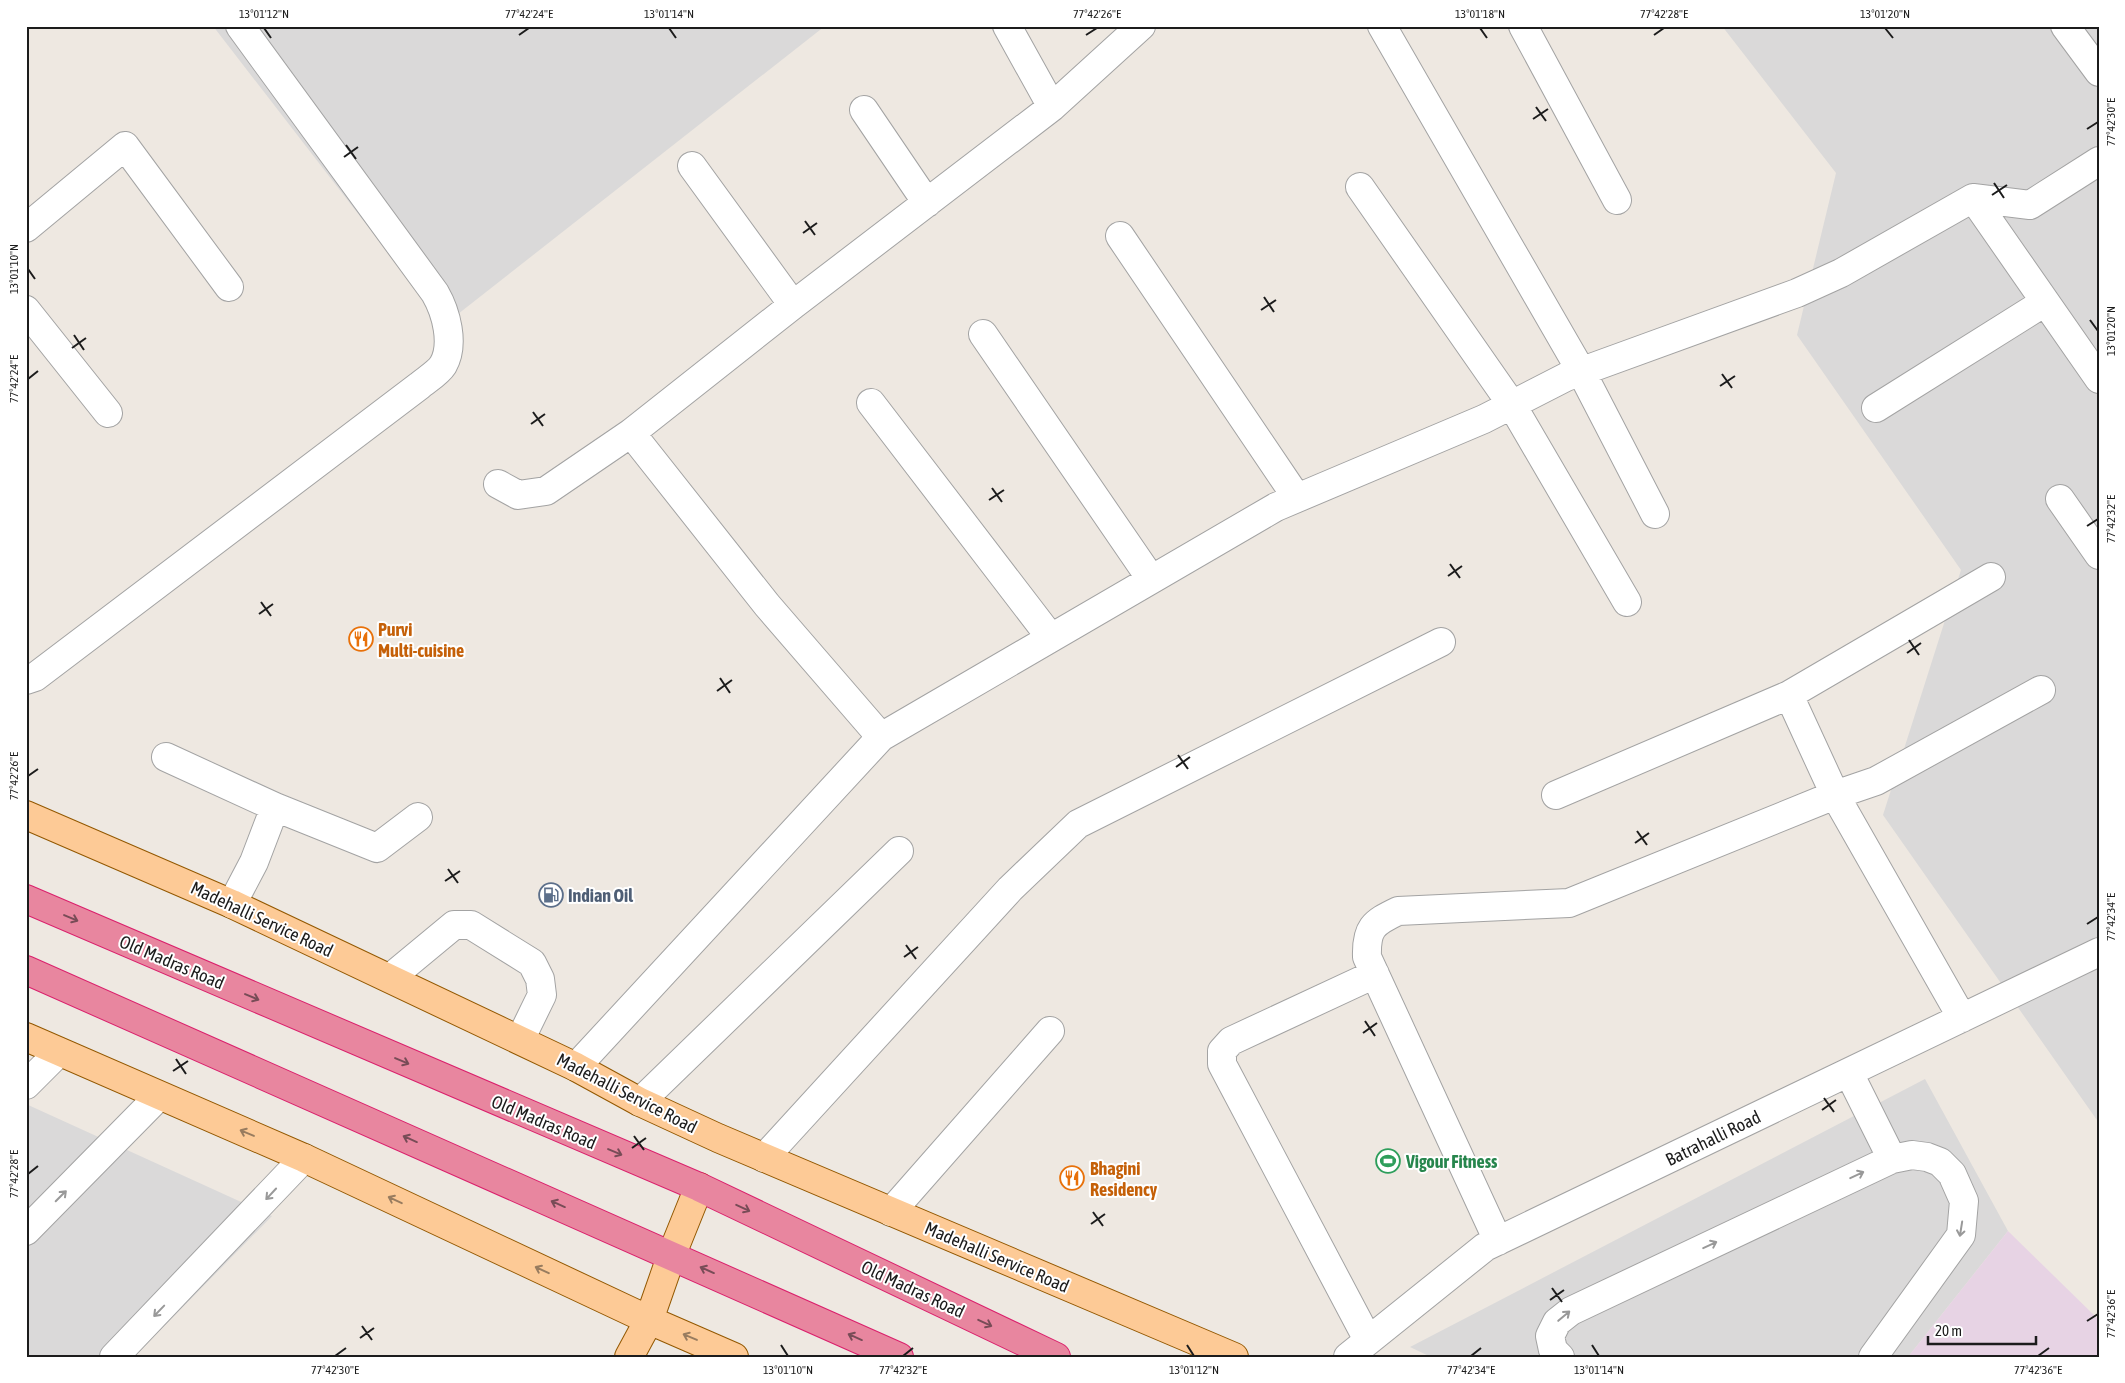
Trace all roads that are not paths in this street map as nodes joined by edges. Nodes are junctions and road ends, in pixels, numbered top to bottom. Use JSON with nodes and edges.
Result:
{"nodes":[{"id":1,"x":240,"y":26,"type":"edge"},
{"id":2,"x":1007,"y":26,"type":"edge"},
{"id":3,"x":1141,"y":26,"type":"edge"},
{"id":4,"x":1382,"y":26,"type":"edge"},
{"id":5,"x":1523,"y":26,"type":"edge"},
{"id":6,"x":2065,"y":26,"type":"edge"},
{"id":7,"x":2099,"y":72,"type":"edge"},
{"id":8,"x":1052,"y":107,"type":"junction"},
{"id":9,"x":864,"y":110,"type":"dead end"},
{"id":10,"x":2099,"y":161,"type":"edge"},
{"id":11,"x":692,"y":166,"type":"dead end"},
{"id":12,"x":1360,"y":187,"type":"dead end"},
{"id":13,"x":1973,"y":198,"type":"junction"},
{"id":14,"x":1617,"y":200,"type":"dead end"},
{"id":15,"x":927,"y":203,"type":"junction"},
{"id":16,"x":26,"y":228,"type":"edge"},
{"id":17,"x":1120,"y":236,"type":"dead end"},
{"id":18,"x":229,"y":287,"type":"dead end"},
{"id":19,"x":2046,"y":302,"type":"junction"},
{"id":20,"x":792,"y":305,"type":"junction"},
{"id":21,"x":26,"y":310,"type":"edge"},
{"id":22,"x":983,"y":334,"type":"dead end"},
{"id":23,"x":1581,"y":371,"type":"junction"},
{"id":24,"x":2099,"y":379,"type":"edge"},
{"id":25,"x":871,"y":403,"type":"dead end"},
{"id":26,"x":1512,"y":405,"type":"junction"},
{"id":27,"x":1876,"y":408,"type":"dead end"},
{"id":28,"x":108,"y":413,"type":"dead end"},
{"id":29,"x":631,"y":433,"type":"junction"},
{"id":30,"x":498,"y":484,"type":"dead end"},
{"id":31,"x":1297,"y":498,"type":"junction"},
{"id":32,"x":2060,"y":500,"type":"dead end"},
{"id":33,"x":1655,"y":514,"type":"dead end"},
{"id":34,"x":2099,"y":555,"type":"edge"},
{"id":35,"x":1991,"y":578,"type":"dead end"},
{"id":36,"x":1151,"y":579,"type":"junction"},
{"id":37,"x":1627,"y":602,"type":"dead end"},
{"id":38,"x":1051,"y":638,"type":"junction"},
{"id":39,"x":1441,"y":642,"type":"dead end"},
{"id":40,"x":26,"y":680,"type":"edge"},
{"id":41,"x":2041,"y":690,"type":"dead end"},
{"id":42,"x":1789,"y":695,"type":"junction"},
{"id":43,"x":881,"y":737,"type":"junction"},
{"id":44,"x":166,"y":757,"type":"dead end"},
{"id":45,"x":1556,"y":795,"type":"dead end"},
{"id":46,"x":1835,"y":796,"type":"junction"},
{"id":47,"x":275,"y":807,"type":"junction"},
{"id":48,"x":26,"y":814,"type":"edge"},
{"id":49,"x":418,"y":817,"type":"dead end"},
{"id":50,"x":899,"y":851,"type":"dead end"},
{"id":51,"x":26,"y":899,"type":"edge"},
{"id":52,"x":232,"y":904,"type":"junction"},
{"id":53,"x":2099,"y":952,"type":"edge"},
{"id":54,"x":26,"y":970,"type":"edge"},
{"id":55,"x":1375,"y":974,"type":"junction"},
{"id":56,"x":390,"y":978,"type":"junction"},
{"id":57,"x":1962,"y":1018,"type":"junction"},
{"id":58,"x":1050,"y":1031,"type":"dead end"},
{"id":59,"x":26,"y":1037,"type":"edge"},
{"id":60,"x":520,"y":1040,"type":"junction"},
{"id":61,"x":59,"y":1052,"type":"junction"},
{"id":62,"x":576,"y":1067,"type":"junction"},
{"id":63,"x":1849,"y":1073,"type":"junction"},
{"id":64,"x":26,"y":1085,"type":"edge"},
{"id":65,"x":160,"y":1096,"type":"junction"},
{"id":66,"x":640,"y":1102,"type":"junction"},
{"id":67,"x":304,"y":1158,"type":"junction"},
{"id":68,"x":764,"y":1158,"type":"junction"},
{"id":69,"x":1892,"y":1159,"type":"junction"},
{"id":70,"x":699,"y":1187,"type":"junction"},
{"id":71,"x":891,"y":1212,"type":"junction"},
{"id":72,"x":26,"y":1230,"type":"edge"},
{"id":73,"x":1498,"y":1240,"type":"junction"},
{"id":74,"x":672,"y":1254,"type":"junction"},
{"id":75,"x":649,"y":1320,"type":"junction"},
{"id":76,"x":1358,"y":1349,"type":"edge"},
{"id":77,"x":114,"y":1357,"type":"edge"},
{"id":78,"x":629,"y":1357,"type":"edge"},
{"id":79,"x":734,"y":1357,"type":"edge"},
{"id":80,"x":899,"y":1357,"type":"edge"},
{"id":81,"x":1056,"y":1357,"type":"edge"},
{"id":82,"x":1234,"y":1357,"type":"edge"},
{"id":83,"x":1560,"y":1357,"type":"edge"},
{"id":84,"x":1873,"y":1357,"type":"edge"}],
"edges":[{"from":1,"to":40,"type":"street"},
{"from":2,"to":8,"type":"street"},
{"from":3,"to":8,"type":"street"},
{"from":4,"to":23,"type":"street"},
{"from":5,"to":14,"type":"street"},
{"from":6,"to":7,"type":"street"},
{"from":8,"to":15,"type":"street"},
{"from":9,"to":15,"type":"street"},
{"from":10,"to":13,"type":"street"},
{"from":11,"to":20,"type":"street"},
{"from":12,"to":26,"type":"street"},
{"from":13,"to":19,"type":"street"},
{"from":13,"to":23,"type":"street"},
{"from":15,"to":20,"type":"street"},
{"from":16,"to":18,"type":"street"},
{"from":17,"to":31,"type":"street"},
{"from":19,"to":24,"type":"street"},
{"from":19,"to":27,"type":"street"},
{"from":20,"to":29,"type":"street"},
{"from":21,"to":28,"type":"street"},
{"from":22,"to":36,"type":"street"},
{"from":23,"to":26,"type":"street"},
{"from":23,"to":33,"type":"street"},
{"from":25,"to":38,"type":"street"},
{"from":26,"to":31,"type":"street"},
{"from":26,"to":37,"type":"street"},
{"from":29,"to":30,"type":"street"},
{"from":29,"to":43,"type":"street"},
{"from":31,"to":36,"type":"street"},
{"from":32,"to":34,"type":"street"},
{"from":35,"to":42,"type":"street"},
{"from":36,"to":38,"type":"street"},
{"from":38,"to":43,"type":"street"},
{"from":39,"to":68,"type":"street"},
{"from":41,"to":46,"type":"street"},
{"from":42,"to":45,"type":"street"},
{"from":42,"to":46,"type":"street"},
{"from":43,"to":62,"type":"street"},
{"from":44,"to":47,"type":"street"},
{"from":46,"to":55,"type":"street"},
{"from":46,"to":57,"type":"street"},
{"from":47,"to":49,"type":"street"},
{"from":47,"to":52,"type":"street"},
{"from":48,"to":52,"type":"main road","name":"Madehalli Service Road"},
{"from":50,"to":66,"type":"street"},
{"from":51,"to":70,"type":"highway","name":"Old Madras Road","one_way":true},
{"from":52,"to":56,"type":"main road","name":"Madehalli Service Road"},
{"from":53,"to":57,"type":"street","name":"Batrahalli Road"},
{"from":74,"to":54,"type":"highway","one_way":true},
{"from":55,"to":73,"type":"street"},
{"from":55,"to":76,"type":"street"},
{"from":56,"to":60,"type":"main road","name":"Madehalli Service Road"},
{"from":56,"to":60,"type":"street"},
{"from":57,"to":63,"type":"street","name":"Batrahalli Road"},
{"from":58,"to":71,"type":"street"},
{"from":59,"to":61,"type":"main road"},
{"from":60,"to":62,"type":"main road","name":"Madehalli Service Road"},
{"from":61,"to":64,"type":"street"},
{"from":61,"to":65,"type":"main road"},
{"from":62,"to":66,"type":"main road","name":"Madehalli Service Road"},
{"from":63,"to":69,"type":"street"},
{"from":63,"to":73,"type":"street","name":"Batrahalli Road"},
{"from":67,"to":65,"type":"main road","one_way":true},
{"from":72,"to":65,"type":"street","one_way":true},
{"from":66,"to":68,"type":"main road","name":"Madehalli Service Road"},
{"from":75,"to":67,"type":"main road","one_way":true},
{"from":67,"to":77,"type":"street","one_way":true},
{"from":68,"to":71,"type":"main road","name":"Madehalli Service Road"},
{"from":83,"to":69,"type":"street","one_way":true},
{"from":69,"to":84,"type":"street","one_way":true},
{"from":70,"to":74,"type":"main road"},
{"from":70,"to":81,"type":"highway","name":"Old Madras Road","one_way":true},
{"from":71,"to":82,"type":"main road","name":"Madehalli Service Road"},
{"from":73,"to":76,"type":"street","name":"Batrahalli Road"},
{"from":74,"to":75,"type":"main road"},
{"from":80,"to":74,"type":"highway","one_way":true},
{"from":75,"to":78,"type":"main road"},
{"from":79,"to":75,"type":"main road","one_way":true}]}
